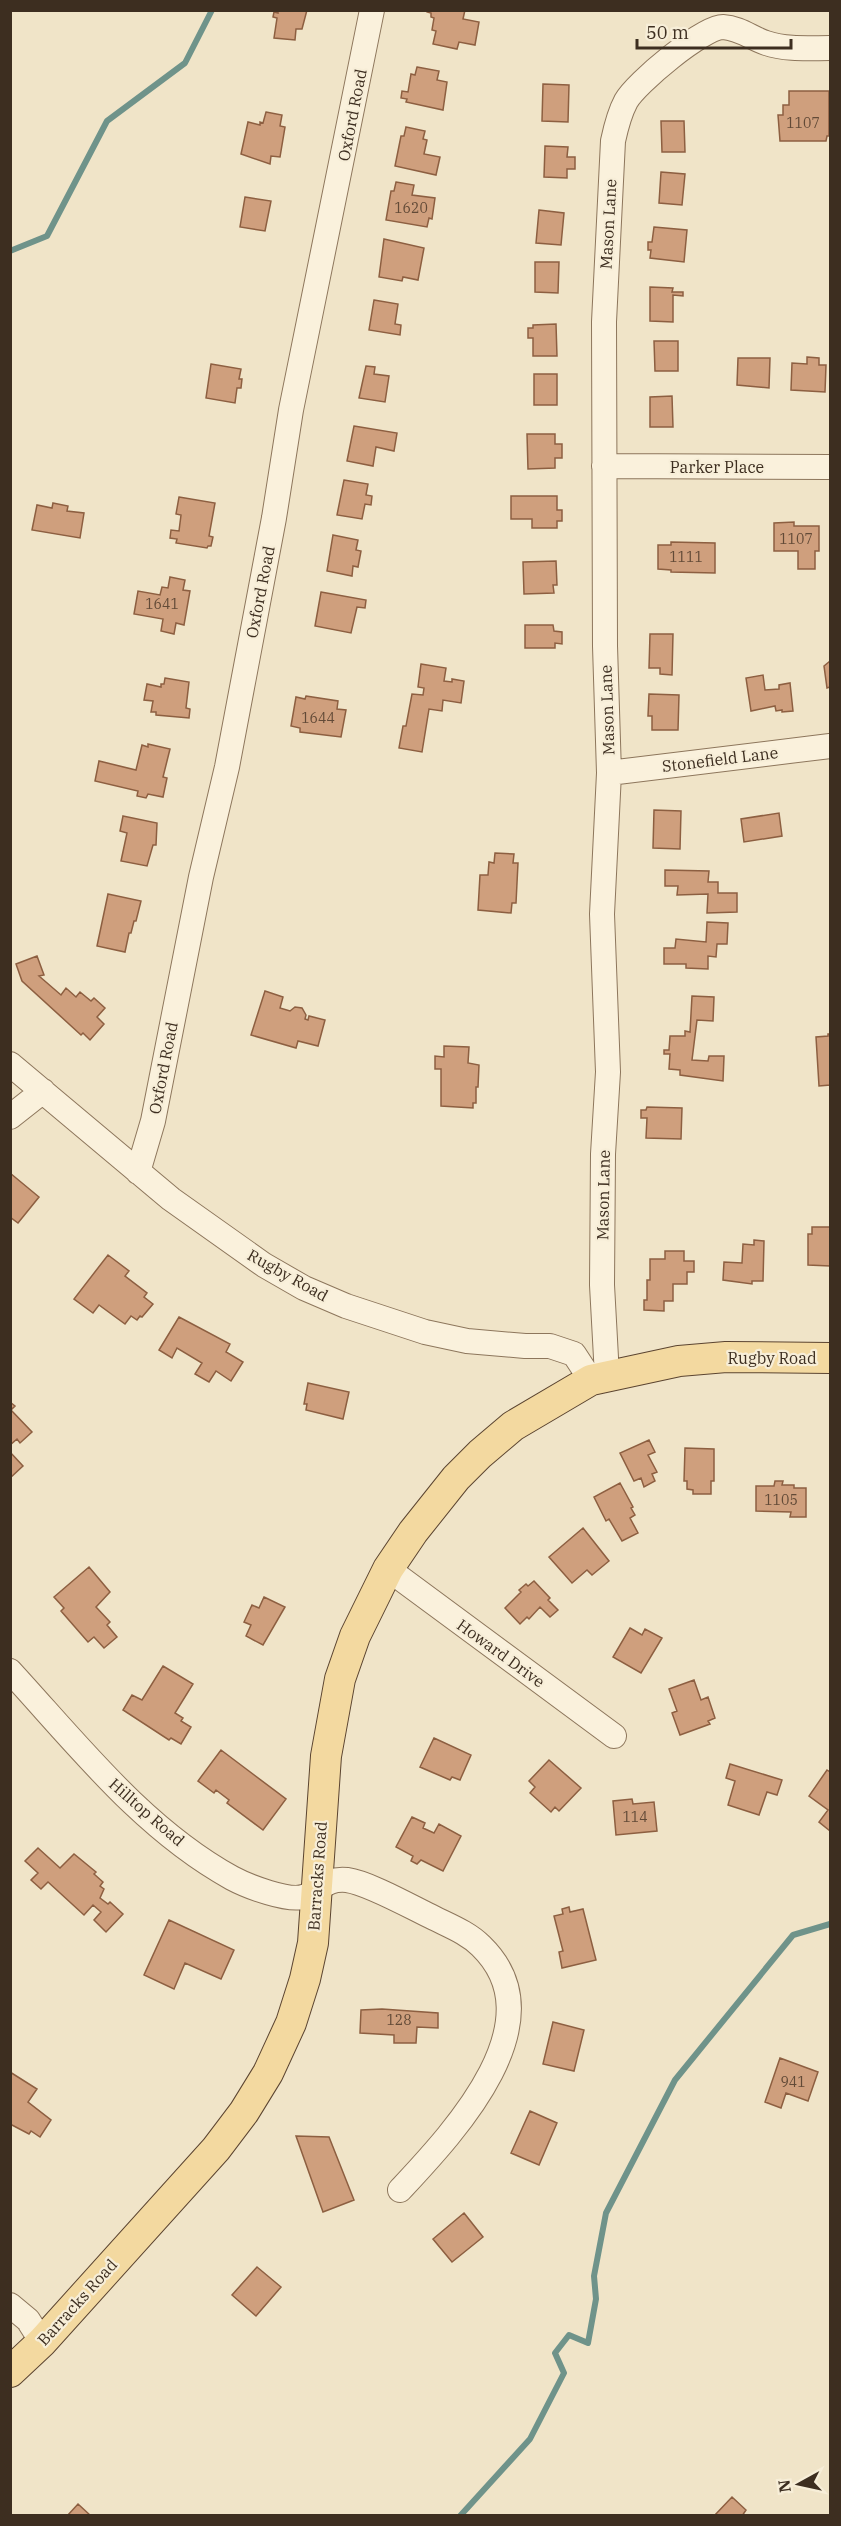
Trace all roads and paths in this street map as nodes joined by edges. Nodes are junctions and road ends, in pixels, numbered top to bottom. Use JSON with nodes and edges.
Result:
{"nodes":[{"id":1,"x":372,"y":10,"type":"edge"},
{"id":2,"x":831,"y":48,"type":"edge"},
{"id":3,"x":604,"y":466,"type":"junction"},
{"id":4,"x":831,"y":467,"type":"edge"},
{"id":5,"x":831,"y":746,"type":"edge"},
{"id":6,"x":609,"y":772,"type":"junction"},
{"id":7,"x":10,"y":1064,"type":"edge"},
{"id":8,"x":43,"y":1091,"type":"junction"},
{"id":9,"x":10,"y":1117,"type":"edge"},
{"id":10,"x":138,"y":1172,"type":"junction"},
{"id":11,"x":831,"y":1358,"type":"edge"},
{"id":12,"x":599,"y":1378,"type":"junction"},
{"id":13,"x":388,"y":1569,"type":"junction"},
{"id":14,"x":10,"y":1671,"type":"edge"},
{"id":15,"x":614,"y":1736,"type":"dead end"},
{"id":16,"x":315,"y":1889,"type":"junction"},
{"id":17,"x":400,"y":2190,"type":"dead end"},
{"id":18,"x":10,"y":2306,"type":"edge"},
{"id":19,"x":42,"y":2342,"type":"junction"},
{"id":20,"x":10,"y":2372,"type":"edge"}],
"edges":[{"from":1,"to":10,"type":"street","name":"Oxford Road"},
{"from":2,"to":3,"type":"street","name":"Mason Lane"},
{"from":3,"to":4,"type":"street","name":"Parker Place"},
{"from":3,"to":6,"type":"street","name":"Mason Lane"},
{"from":5,"to":6,"type":"street","name":"Stonefield Lane"},
{"from":6,"to":12,"type":"street","name":"Mason Lane"},
{"from":7,"to":8,"type":"street","name":"Rugby Road"},
{"from":8,"to":9,"type":"street"},
{"from":8,"to":10,"type":"street","name":"Rugby Road"},
{"from":10,"to":12,"type":"street","name":"Rugby Road"},
{"from":11,"to":12,"type":"main road","name":"Rugby Road"},
{"from":12,"to":13,"type":"main road","name":"Barracks Road"},
{"from":13,"to":15,"type":"street","name":"Howard Drive"},
{"from":13,"to":16,"type":"main road","name":"Barracks Road"},
{"from":14,"to":16,"type":"street","name":"Hilltop Road"},
{"from":16,"to":17,"type":"street","name":"Hilltop Road"},
{"from":16,"to":19,"type":"main road","name":"Barracks Road"},
{"from":18,"to":19,"type":"street"},
{"from":19,"to":20,"type":"main road","name":"Barracks Road"}]}
